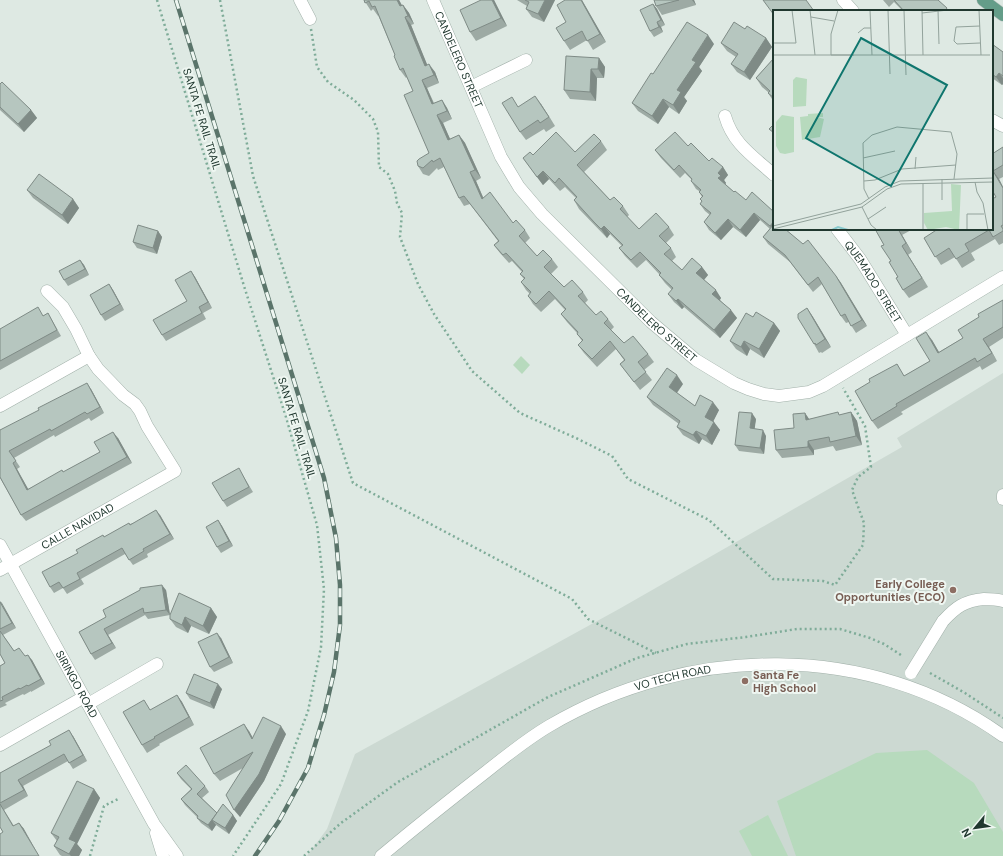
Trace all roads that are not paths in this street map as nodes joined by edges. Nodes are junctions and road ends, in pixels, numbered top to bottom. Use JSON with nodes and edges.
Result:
{"nodes":[{"id":1,"x":300,"y":0,"type":"edge"},
{"id":2,"x":433,"y":0,"type":"edge"},
{"id":3,"x":843,"y":0,"type":"edge"},
{"id":4,"x":983,"y":0,"type":"edge"},
{"id":5,"x":852,"y":10,"type":"edge"},
{"id":6,"x":1003,"y":15,"type":"edge"},
{"id":7,"x":310,"y":19,"type":"road end"},
{"id":8,"x":526,"y":60,"type":"dead end"},
{"id":9,"x":471,"y":87,"type":"junction"},
{"id":10,"x":725,"y":116,"type":"dead end"},
{"id":11,"x":993,"y":121,"type":"edge"},
{"id":12,"x":1003,"y":126,"type":"edge"},
{"id":13,"x":773,"y":174,"type":"edge"},
{"id":14,"x":838,"y":230,"type":"edge"},
{"id":15,"x":1003,"y":276,"type":"edge"},
{"id":16,"x":47,"y":291,"type":"dead end"},
{"id":17,"x":907,"y":335,"type":"junction"},
{"id":18,"x":89,"y":356,"type":"junction"},
{"id":19,"x":0,"y":406,"type":"edge"},
{"id":20,"x":1003,"y":494,"type":"edge"},
{"id":21,"x":1003,"y":498,"type":"edge"},
{"id":22,"x":0,"y":545,"type":"edge"},
{"id":23,"x":5,"y":567,"type":"edge"},
{"id":24,"x":1003,"y":601,"type":"edge"},
{"id":25,"x":157,"y":664,"type":"dead end"},
{"id":26,"x":901,"y":685,"type":"junction"},
{"id":27,"x":86,"y":701,"type":"junction"},
{"id":28,"x":1003,"y":736,"type":"edge"},
{"id":29,"x":0,"y":745,"type":"edge"},
{"id":30,"x":154,"y":824,"type":"junction"},
{"id":31,"x":163,"y":856,"type":"edge"},
{"id":32,"x":177,"y":856,"type":"edge"},
{"id":33,"x":381,"y":856,"type":"edge"}],
"edges":[{"from":1,"to":7,"type":"street"},
{"from":2,"to":9,"type":"street","name":"CANDELERO STREET"},
{"from":3,"to":5,"type":"street"},
{"from":4,"to":6,"type":"main road"},
{"from":8,"to":9,"type":"street"},
{"from":9,"to":17,"type":"street","name":"CANDELERO STREET"},
{"from":10,"to":13,"type":"street"},
{"from":11,"to":12,"type":"street"},
{"from":14,"to":17,"type":"street","name":"QUEMADO STREET"},
{"from":15,"to":17,"type":"street","name":"CANDELERO STREET"},
{"from":16,"to":18,"type":"street"},
{"from":18,"to":19,"type":"street"},
{"from":18,"to":23,"type":"street","name":"CALLE NAVIDAD"},
{"from":20,"to":21,"type":"street"},
{"from":22,"to":23,"type":"street","name":"SIRINGO ROAD"},
{"from":23,"to":27,"type":"street","name":"SIRINGO ROAD"},
{"from":24,"to":26,"type":"street","bridge":true},
{"from":25,"to":27,"type":"street"},
{"from":26,"to":28,"type":"street","name":"VO TECH ROAD"},
{"from":26,"to":33,"type":"street","name":"VO TECH ROAD"},
{"from":27,"to":29,"type":"street"},
{"from":27,"to":30,"type":"street","name":"SIRINGO ROAD"},
{"from":30,"to":31,"type":"street","name":"SIRINGO ROAD"},
{"from":30,"to":32,"type":"street","name":"SIRINGO ROAD"}]}
